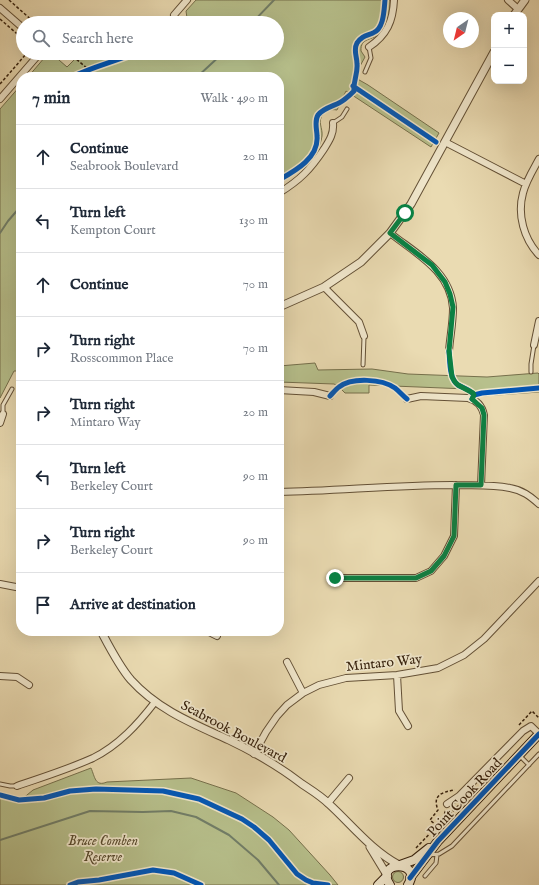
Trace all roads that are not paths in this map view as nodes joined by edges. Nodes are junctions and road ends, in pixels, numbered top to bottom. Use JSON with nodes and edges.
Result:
{"nodes":[{"id":1,"x":187,"y":0,"type":"edge"},
{"id":2,"x":394,"y":0,"type":"edge"},
{"id":3,"x":508,"y":0,"type":"edge"},
{"id":4,"x":525,"y":0,"type":"edge"},
{"id":5,"x":0,"y":8,"type":"edge"},
{"id":6,"x":516,"y":12,"type":"edge"},
{"id":7,"x":174,"y":15,"type":"dead end"},
{"id":8,"x":16,"y":22,"type":"edge"},
{"id":9,"x":370,"y":48,"type":"joint"},
{"id":10,"x":491,"y":58,"type":"edge"},
{"id":11,"x":34,"y":60,"type":"edge"},
{"id":12,"x":23,"y":72,"type":"edge"},
{"id":13,"x":365,"y":72,"type":"dead end"},
{"id":14,"x":16,"y":81,"type":"edge"},
{"id":15,"x":0,"y":99,"type":"edge"},
{"id":16,"x":347,"y":109,"type":"dead end"},
{"id":17,"x":333,"y":123,"type":"joint"},
{"id":18,"x":445,"y":142,"type":"junction"},
{"id":19,"x":539,"y":159,"type":"edge"},
{"id":20,"x":526,"y":184,"type":"junction"},
{"id":21,"x":284,"y":190,"type":"edge"},
{"id":22,"x":390,"y":233,"type":"junction"},
{"id":23,"x":539,"y":255,"type":"edge"},
{"id":24,"x":324,"y":287,"type":"junction"},
{"id":25,"x":284,"y":303,"type":"edge"},
{"id":26,"x":539,"y":321,"type":"edge"},
{"id":27,"x":364,"y":336,"type":"joint"},
{"id":28,"x":534,"y":345,"type":"joint"},
{"id":29,"x":449,"y":351,"type":"dead end"},
{"id":30,"x":363,"y":365,"type":"dead end"},
{"id":31,"x":531,"y":372,"type":"dead end"},
{"id":32,"x":12,"y":389,"type":"dead end"},
{"id":33,"x":284,"y":390,"type":"edge"},
{"id":34,"x":330,"y":396,"type":"dead end"},
{"id":35,"x":407,"y":399,"type":"dead end"},
{"id":36,"x":3,"y":414,"type":"joint"},
{"id":37,"x":0,"y":423,"type":"edge"},
{"id":38,"x":456,"y":485,"type":"junction"},
{"id":39,"x":481,"y":485,"type":"junction"},
{"id":40,"x":284,"y":492,"type":"edge"},
{"id":41,"x":539,"y":504,"type":"edge"},
{"id":42,"x":335,"y":578,"type":"dead end"},
{"id":43,"x":539,"y":581,"type":"edge"},
{"id":44,"x":0,"y":584,"type":"edge"},
{"id":45,"x":16,"y":587,"type":"edge"},
{"id":46,"x":104,"y":636,"type":"edge"},
{"id":47,"x":287,"y":662,"type":"dead end"},
{"id":48,"x":397,"y":675,"type":"junction"},
{"id":49,"x":0,"y":676,"type":"edge"},
{"id":50,"x":29,"y":685,"type":"dead end"},
{"id":51,"x":303,"y":693,"type":"junction"},
{"id":52,"x":155,"y":702,"type":"junction"},
{"id":53,"x":408,"y":726,"type":"dead end"},
{"id":54,"x":539,"y":734,"type":"edge"},
{"id":55,"x":254,"y":754,"type":"junction"},
{"id":56,"x":539,"y":754,"type":"edge"},
{"id":57,"x":519,"y":755,"type":"junction"},
{"id":58,"x":529,"y":765,"type":"junction"},
{"id":59,"x":349,"y":778,"type":"dead end"},
{"id":60,"x":0,"y":784,"type":"edge"},
{"id":61,"x":17,"y":786,"type":"joint"},
{"id":62,"x":328,"y":803,"type":"junction"},
{"id":63,"x":447,"y":804,"type":"road end"},
{"id":64,"x":438,"y":842,"type":"junction"},
{"id":65,"x":368,"y":843,"type":"junction"},
{"id":66,"x":428,"y":855,"type":"junction"},
{"id":67,"x":437,"y":855,"type":"junction"},
{"id":68,"x":400,"y":865,"type":"junction"},
{"id":69,"x":387,"y":876,"type":"junction"},
{"id":70,"x":425,"y":876,"type":"dead end"},
{"id":71,"x":411,"y":882,"type":"edge"},
{"id":72,"x":378,"y":885,"type":"edge"},
{"id":73,"x":390,"y":885,"type":"edge"}],
"edges":[{"from":1,"to":7,"type":"street"},
{"from":2,"to":9,"type":"street"},
{"from":3,"to":6,"type":"street"},
{"from":4,"to":6,"type":"street"},
{"from":5,"to":8,"type":"street"},
{"from":9,"to":13,"type":"lane"},
{"from":10,"to":18,"type":"street"},
{"from":11,"to":12,"type":"street"},
{"from":14,"to":15,"type":"street"},
{"from":16,"to":17,"type":"lane"},
{"from":17,"to":21,"type":"street"},
{"from":18,"to":20,"type":"street"},
{"from":18,"to":22,"type":"street"},
{"from":19,"to":20,"type":"street"},
{"from":20,"to":23,"type":"street"},
{"from":22,"to":24,"type":"street"},
{"from":22,"to":29,"type":"street"},
{"from":24,"to":25,"type":"street"},
{"from":24,"to":27,"type":"street"},
{"from":26,"to":28,"type":"street"},
{"from":27,"to":30,"type":"lane"},
{"from":28,"to":31,"type":"lane"},
{"from":32,"to":36,"type":"lane"},
{"from":33,"to":34,"type":"street"},
{"from":35,"to":39,"type":"street"},
{"from":36,"to":37,"type":"street"},
{"from":38,"to":39,"type":"street"},
{"from":38,"to":40,"type":"street"},
{"from":38,"to":42,"type":"street"},
{"from":39,"to":41,"type":"street"},
{"from":43,"to":48,"type":"street","name":"Mintaro Way"},
{"from":44,"to":45,"type":"street"},
{"from":46,"to":52,"type":"street","name":"Seabrook Boulevard"},
{"from":47,"to":51,"type":"street"},
{"from":48,"to":51,"type":"street","name":"Mintaro Way"},
{"from":48,"to":53,"type":"street"},
{"from":49,"to":50,"type":"street"},
{"from":51,"to":55,"type":"street","name":"Mintaro Way"},
{"from":52,"to":55,"type":"street","name":"Seabrook Boulevard"},
{"from":52,"to":61,"type":"street"},
{"from":54,"to":57,"type":"main road","name":"Point Cook Road"},
{"from":54,"to":63,"type":"street"},
{"from":55,"to":62,"type":"street","name":"Seabrook Boulevard"},
{"from":56,"to":58,"type":"lane","name":"Point Cook Road"},
{"from":57,"to":58,"type":"lane","name":"Point Cook Road"},
{"from":57,"to":64,"type":"main road","name":"Point Cook Road"},
{"from":58,"to":67,"type":"lane","name":"Point Cook Road"},
{"from":59,"to":62,"type":"street"},
{"from":60,"to":61,"type":"lane"},
{"from":62,"to":65,"type":"street","name":"Seabrook Boulevard"},
{"from":64,"to":66,"type":"main road","name":"Point Cook Road"},
{"from":64,"to":68,"type":"main road","name":"Point Cook Road"},
{"from":65,"to":68,"type":"street","name":"Seabrook Boulevard"},
{"from":65,"to":69,"type":"street","name":"Seabrook Boulevard"},
{"from":66,"to":67,"type":"lane","name":"Point Cook Road"},
{"from":66,"to":71,"type":"main road","name":"Point Cook Road"},
{"from":67,"to":70,"type":"lane","name":"Point Cook Road"},
{"from":68,"to":69,"type":"main road","name":"Point Cook Road"},
{"from":68,"to":71,"type":"main road"},
{"from":69,"to":72,"type":"main road"},
{"from":69,"to":73,"type":"main road"}]}
